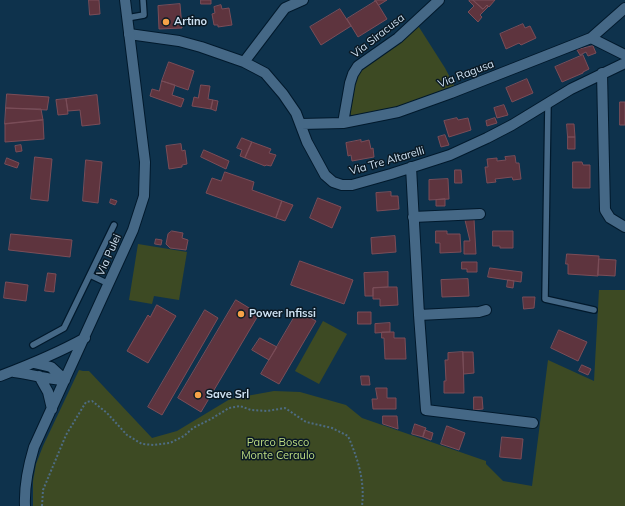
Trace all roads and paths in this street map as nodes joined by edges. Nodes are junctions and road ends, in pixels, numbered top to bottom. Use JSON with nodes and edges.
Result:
{"nodes":[{"id":1,"x":125,"y":0,"type":"edge"},
{"id":2,"x":143,"y":0,"type":"edge"},
{"id":3,"x":304,"y":0,"type":"edge"},
{"id":4,"x":439,"y":0,"type":"edge"},
{"id":5,"x":625,"y":8,"type":"edge"},
{"id":6,"x":127,"y":18,"type":"junction"},
{"id":7,"x":129,"y":34,"type":"junction"},
{"id":8,"x":591,"y":38,"type":"junction"},
{"id":9,"x":625,"y":55,"type":"edge"},
{"id":10,"x":244,"y":62,"type":"junction"},
{"id":11,"x":625,"y":63,"type":"edge"},
{"id":12,"x":602,"y":73,"type":"junction"},
{"id":13,"x":548,"y":103,"type":"junction"},
{"id":14,"x":344,"y":123,"type":"junction"},
{"id":15,"x":301,"y":124,"type":"junction"},
{"id":16,"x":411,"y":167,"type":"junction"},
{"id":17,"x":480,"y":214,"type":"dead end"},
{"id":18,"x":413,"y":217,"type":"junction"},
{"id":19,"x":114,"y":225,"type":"dead end"},
{"id":20,"x":625,"y":227,"type":"edge"},
{"id":21,"x":90,"y":275,"type":"junction"},
{"id":22,"x":109,"y":284,"type":"junction"},
{"id":23,"x":486,"y":310,"type":"dead end"},
{"id":24,"x":594,"y":310,"type":"dead end"},
{"id":25,"x":419,"y":315,"type":"junction"},
{"id":26,"x":85,"y":338,"type":"junction"},
{"id":27,"x":34,"y":345,"type":"dead end"},
{"id":28,"x":34,"y":363,"type":"junction"},
{"id":29,"x":12,"y":372,"type":"junction"},
{"id":30,"x":0,"y":376,"type":"edge"},
{"id":31,"x":39,"y":376,"type":"junction"},
{"id":32,"x":65,"y":380,"type":"junction"},
{"id":33,"x":52,"y":409,"type":"junction"},
{"id":34,"x":533,"y":423,"type":"dead end"},
{"id":35,"x":24,"y":506,"type":"edge"},
{"id":36,"x":42,"y":506,"type":"edge"},
{"id":37,"x":362,"y":506,"type":"edge"}],
"edges":[{"from":1,"to":6,"type":"street","name":"Via Pulei"},
{"from":2,"to":6,"type":"lane"},
{"from":3,"to":10,"type":"street"},
{"from":4,"to":14,"type":"street","name":"Via Siracusa"},
{"from":5,"to":8,"type":"street","name":"Via Ragusa"},
{"from":6,"to":7,"type":"street","name":"Via Pulei"},
{"from":7,"to":10,"type":"street","name":"Via Tre Altarelli"},
{"from":7,"to":22,"type":"street","name":"Via Pulei"},
{"from":8,"to":9,"type":"street"},
{"from":8,"to":14,"type":"street","name":"Via Ragusa"},
{"from":10,"to":15,"type":"street","name":"Via Tre Altarelli"},
{"from":11,"to":12,"type":"street","name":"Via Tre Altarelli"},
{"from":12,"to":13,"type":"street","name":"Via Tre Altarelli"},
{"from":12,"to":20,"type":"street"},
{"from":13,"to":16,"type":"street","name":"Via Tre Altarelli"},
{"from":13,"to":24,"type":"lane"},
{"from":14,"to":15,"type":"street","name":"Via Ragusa"},
{"from":15,"to":16,"type":"street","name":"Via Tre Altarelli"},
{"from":16,"to":18,"type":"street"},
{"from":17,"to":18,"type":"street"},
{"from":18,"to":25,"type":"street"},
{"from":19,"to":21,"type":"lane"},
{"from":21,"to":22,"type":"lane"},
{"from":21,"to":27,"type":"lane"},
{"from":22,"to":26,"type":"street","name":"Via Pulei"},
{"from":23,"to":25,"type":"street"},
{"from":25,"to":34,"type":"street"},
{"from":26,"to":28,"type":"street"},
{"from":26,"to":32,"type":"street","name":"Via Pulei"},
{"from":28,"to":29,"type":"street"},
{"from":28,"to":32,"type":"street"},
{"from":29,"to":30,"type":"street"},
{"from":29,"to":31,"type":"street"},
{"from":31,"to":32,"type":"street"},
{"from":31,"to":33,"type":"street"},
{"from":32,"to":33,"type":"street","name":"Via Pulei"},
{"from":33,"to":35,"type":"street","name":"Via Pulei"},
{"from":36,"to":37,"type":"path"}]}
